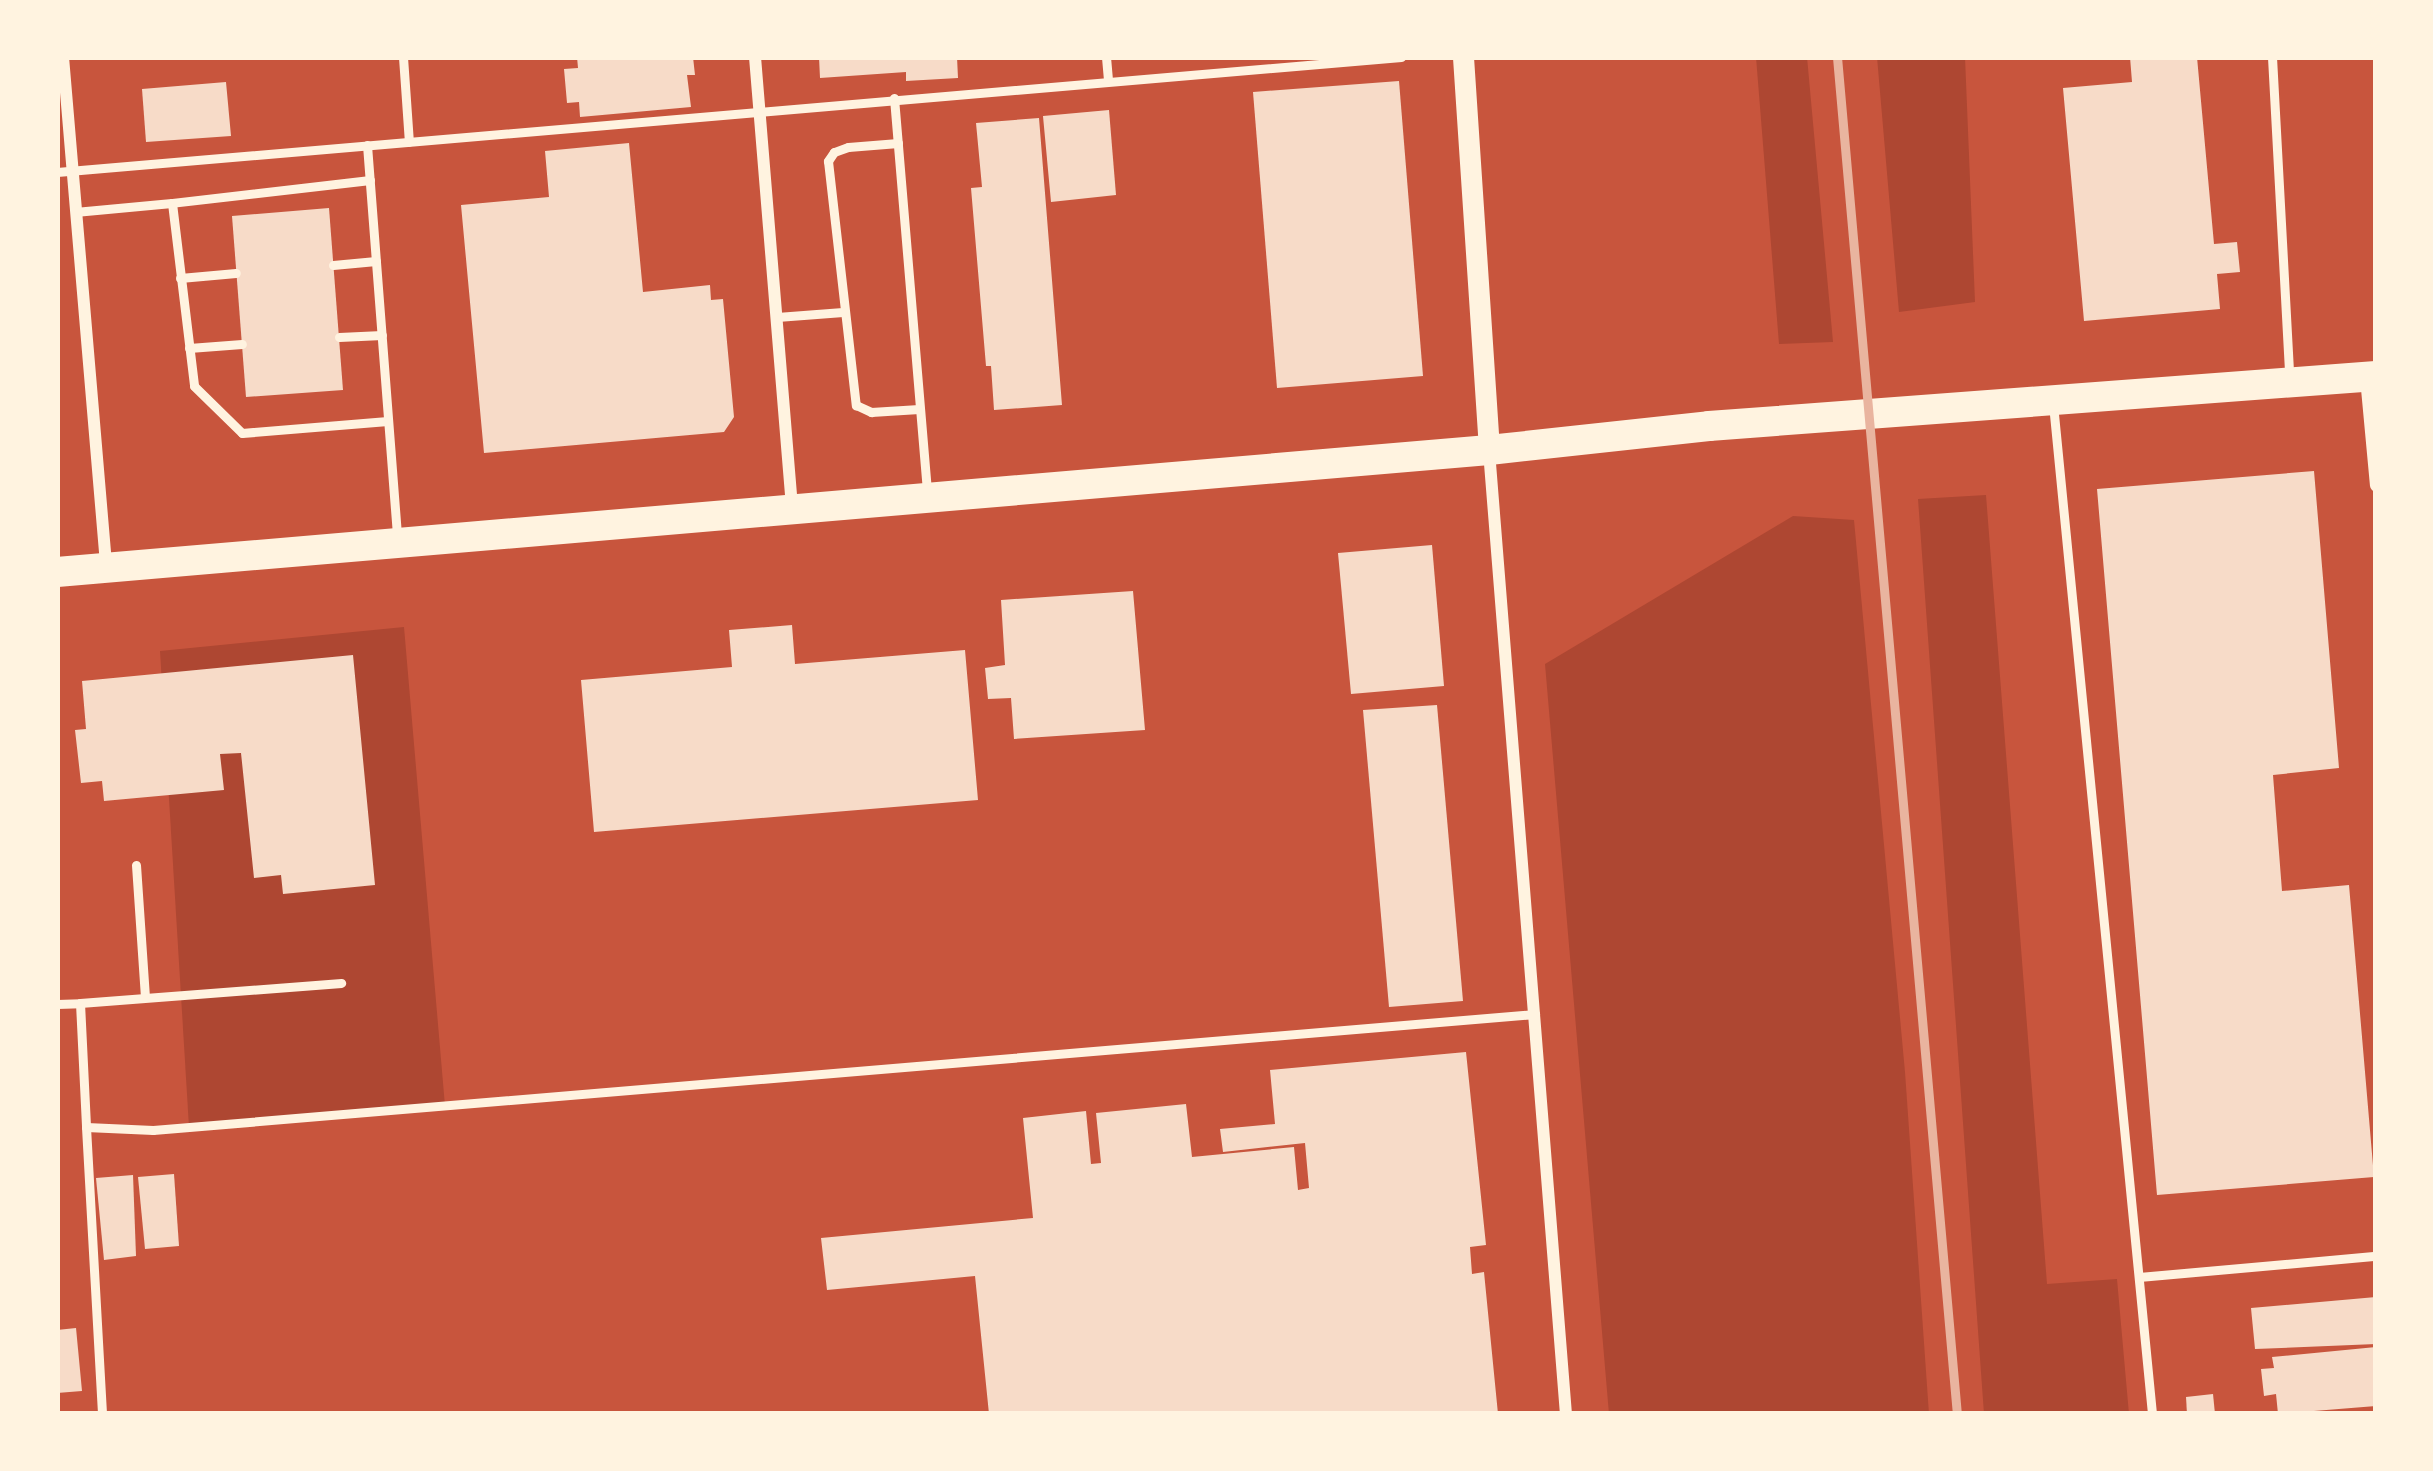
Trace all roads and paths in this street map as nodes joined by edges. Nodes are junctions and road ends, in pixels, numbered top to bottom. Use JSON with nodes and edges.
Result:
{"nodes":[{"id":1,"x":63,"y":57,"type":"edge"},
{"id":2,"x":403,"y":57,"type":"edge"},
{"id":3,"x":755,"y":57,"type":"edge"},
{"id":4,"x":1106,"y":57,"type":"edge"},
{"id":5,"x":1401,"y":57,"type":"edge"},
{"id":6,"x":1462,"y":57,"type":"edge"},
{"id":7,"x":2272,"y":57,"type":"edge"},
{"id":8,"x":1108,"y":81,"type":"junction"},
{"id":9,"x":894,"y":98,"type":"junction"},
{"id":10,"x":759,"y":110,"type":"junction"},
{"id":11,"x":409,"y":142,"type":"junction"},
{"id":12,"x":898,"y":143,"type":"junction"},
{"id":13,"x":368,"y":145,"type":"junction"},
{"id":14,"x":64,"y":172,"type":"edge"},
{"id":15,"x":370,"y":179,"type":"junction"},
{"id":16,"x":172,"y":203,"type":"junction"},
{"id":17,"x":75,"y":212,"type":"junction"},
{"id":18,"x":376,"y":261,"type":"junction"},
{"id":19,"x":333,"y":265,"type":"dead end"},
{"id":20,"x":236,"y":273,"type":"dead end"},
{"id":21,"x":180,"y":278,"type":"junction"},
{"id":22,"x":843,"y":312,"type":"junction"},
{"id":23,"x":777,"y":317,"type":"junction"},
{"id":24,"x":382,"y":334,"type":"junction"},
{"id":25,"x":339,"y":337,"type":"dead end"},
{"id":26,"x":242,"y":344,"type":"dead end"},
{"id":27,"x":189,"y":347,"type":"junction"},
{"id":28,"x":2371,"y":376,"type":"edge"},
{"id":29,"x":2289,"y":382,"type":"junction"},
{"id":30,"x":2052,"y":400,"type":"junction"},
{"id":31,"x":920,"y":409,"type":"junction"},
{"id":32,"x":388,"y":421,"type":"junction"},
{"id":33,"x":1489,"y":450,"type":"junction"},
{"id":34,"x":2376,"y":486,"type":"edge"},
{"id":35,"x":927,"y":497,"type":"junction"},
{"id":36,"x":793,"y":508,"type":"junction"},
{"id":37,"x":397,"y":542,"type":"junction"},
{"id":38,"x":106,"y":567,"type":"junction"},
{"id":39,"x":57,"y":572,"type":"edge"},
{"id":40,"x":136,"y":865,"type":"dead end"},
{"id":41,"x":341,"y":983,"type":"dead end"},
{"id":42,"x":145,"y":997,"type":"junction"},
{"id":43,"x":80,"y":1003,"type":"junction"},
{"id":44,"x":57,"y":1004,"type":"edge"},
{"id":45,"x":1534,"y":1014,"type":"junction"},
{"id":46,"x":86,"y":1127,"type":"junction"},
{"id":47,"x":2376,"y":1256,"type":"edge"},
{"id":48,"x":2139,"y":1277,"type":"junction"},
{"id":49,"x":102,"y":1414,"type":"edge"},
{"id":50,"x":1565,"y":1414,"type":"edge"},
{"id":51,"x":2152,"y":1414,"type":"edge"}],
"edges":[{"from":1,"to":14,"type":"street"},
{"from":2,"to":11,"type":"lane"},
{"from":3,"to":10,"type":"street"},
{"from":4,"to":8,"type":"lane"},
{"from":5,"to":8,"type":"lane"},
{"from":6,"to":33,"type":"street"},
{"from":7,"to":29,"type":"lane"},
{"from":8,"to":9,"type":"lane"},
{"from":9,"to":10,"type":"lane"},
{"from":9,"to":12,"type":"lane"},
{"from":10,"to":11,"type":"lane"},
{"from":10,"to":23,"type":"street"},
{"from":11,"to":13,"type":"lane"},
{"from":12,"to":22,"type":"lane"},
{"from":12,"to":31,"type":"lane"},
{"from":13,"to":14,"type":"lane"},
{"from":13,"to":15,"type":"lane"},
{"from":14,"to":17,"type":"street"},
{"from":15,"to":16,"type":"lane"},
{"from":15,"to":18,"type":"lane"},
{"from":16,"to":17,"type":"lane"},
{"from":16,"to":21,"type":"lane"},
{"from":17,"to":38,"type":"street"},
{"from":18,"to":19,"type":"lane"},
{"from":18,"to":24,"type":"lane"},
{"from":20,"to":21,"type":"lane"},
{"from":21,"to":27,"type":"lane"},
{"from":22,"to":23,"type":"lane"},
{"from":22,"to":31,"type":"lane"},
{"from":23,"to":36,"type":"street"},
{"from":24,"to":25,"type":"lane"},
{"from":24,"to":32,"type":"lane"},
{"from":26,"to":27,"type":"lane"},
{"from":27,"to":32,"type":"lane"},
{"from":28,"to":29,"type":"main road"},
{"from":28,"to":34,"type":"street"},
{"from":29,"to":30,"type":"main road"},
{"from":30,"to":33,"type":"main road"},
{"from":30,"to":48,"type":"lane"},
{"from":31,"to":35,"type":"lane"},
{"from":32,"to":37,"type":"lane"},
{"from":33,"to":35,"type":"main road"},
{"from":33,"to":45,"type":"street"},
{"from":35,"to":36,"type":"main road"},
{"from":36,"to":37,"type":"main road"},
{"from":37,"to":38,"type":"main road"},
{"from":38,"to":39,"type":"main road"},
{"from":40,"to":42,"type":"lane"},
{"from":41,"to":42,"type":"lane"},
{"from":42,"to":43,"type":"lane"},
{"from":43,"to":44,"type":"lane"},
{"from":43,"to":46,"type":"lane"},
{"from":45,"to":46,"type":"lane"},
{"from":45,"to":50,"type":"street"},
{"from":46,"to":49,"type":"lane"},
{"from":47,"to":48,"type":"lane"},
{"from":48,"to":51,"type":"lane"}]}
